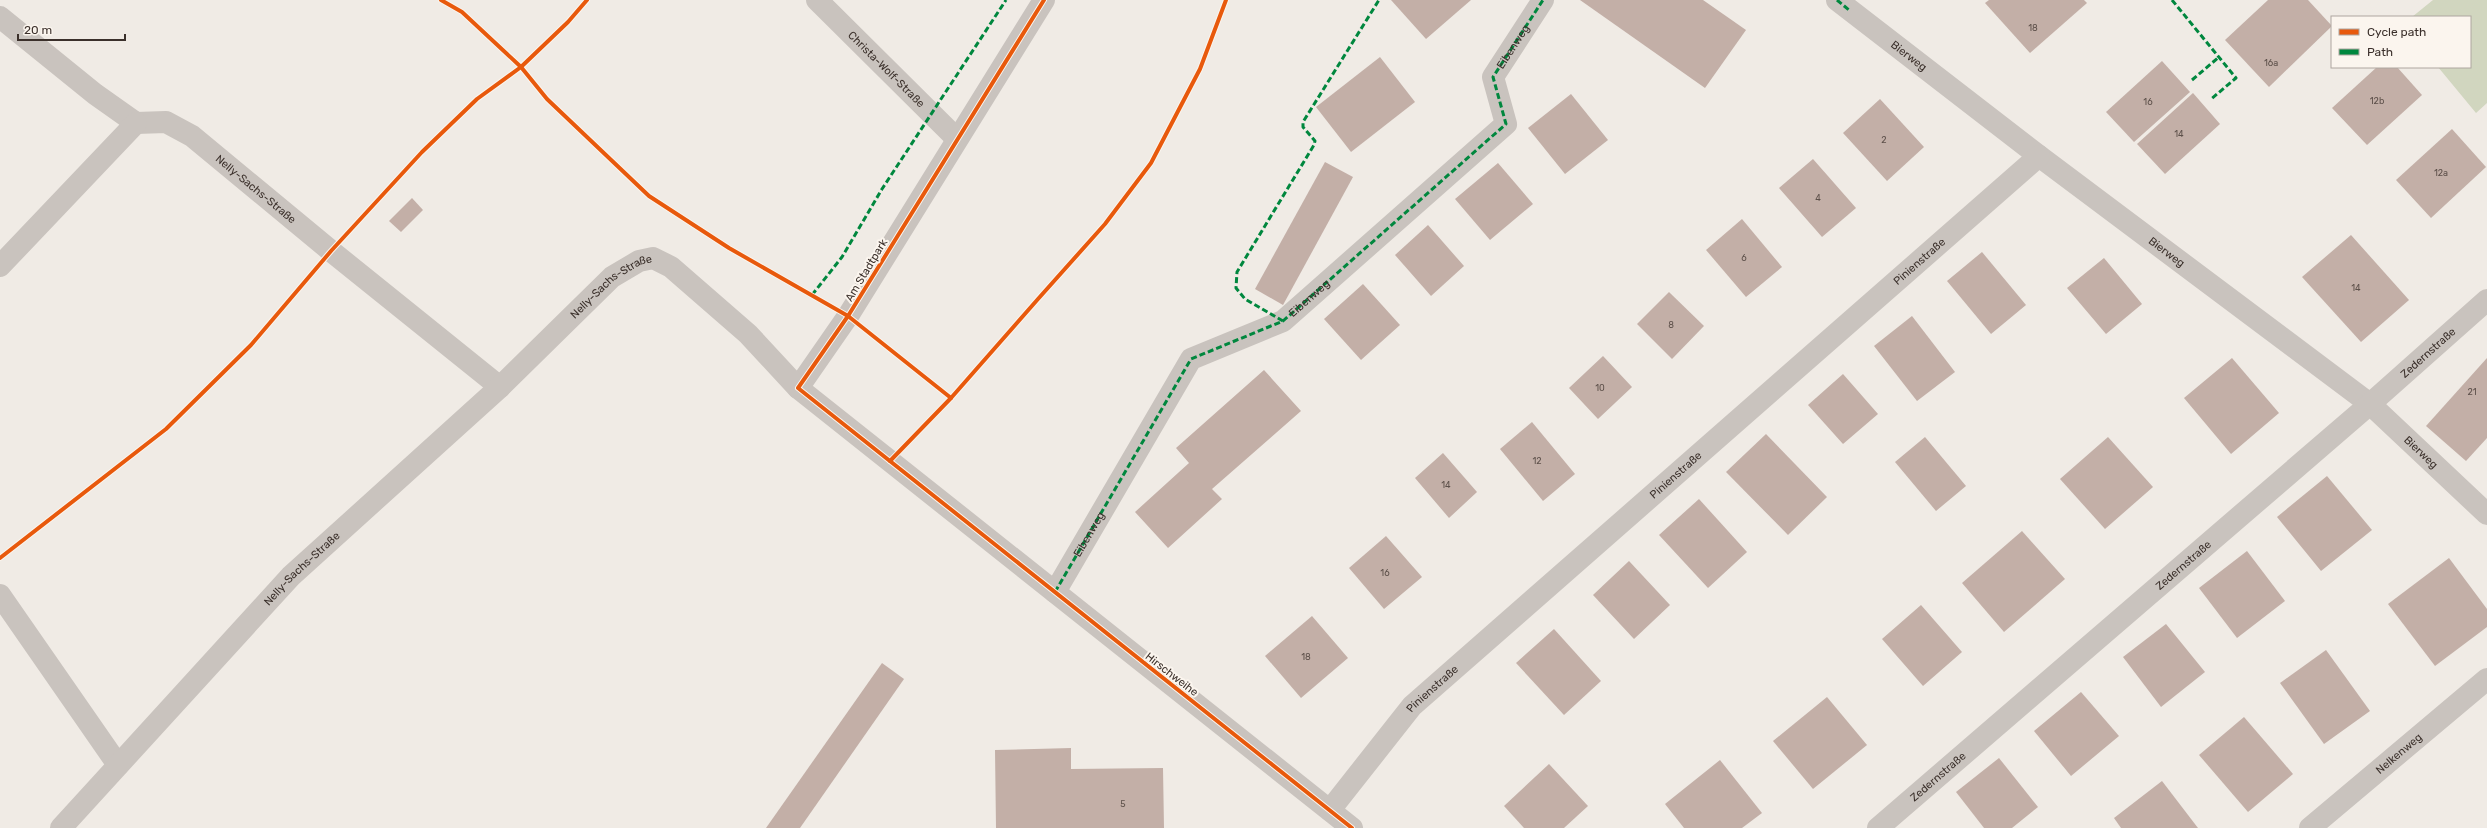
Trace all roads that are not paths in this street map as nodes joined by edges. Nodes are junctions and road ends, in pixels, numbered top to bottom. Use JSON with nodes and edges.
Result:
{"nodes":[{"id":1,"x":817,"y":0,"type":"edge"},
{"id":2,"x":1044,"y":0,"type":"edge"},
{"id":3,"x":1544,"y":0,"type":"edge"},
{"id":4,"x":1836,"y":0,"type":"edge"},
{"id":5,"x":0,"y":17,"type":"edge"},
{"id":6,"x":136,"y":123,"type":"junction"},
{"id":7,"x":957,"y":139,"type":"junction"},
{"id":8,"x":2039,"y":156,"type":"junction"},
{"id":9,"x":0,"y":266,"type":"edge"},
{"id":10,"x":2487,"y":300,"type":"edge"},
{"id":11,"x":500,"y":387,"type":"junction"},
{"id":12,"x":798,"y":388,"type":"junction"},
{"id":13,"x":2370,"y":404,"type":"junction"},
{"id":14,"x":2487,"y":514,"type":"edge"},
{"id":15,"x":1055,"y":592,"type":"junction"},
{"id":16,"x":0,"y":595,"type":"edge"},
{"id":17,"x":2487,"y":679,"type":"edge"},
{"id":18,"x":118,"y":766,"type":"junction"},
{"id":19,"x":1330,"y":810,"type":"junction"},
{"id":20,"x":61,"y":828,"type":"edge"},
{"id":21,"x":1352,"y":828,"type":"edge"},
{"id":22,"x":1878,"y":828,"type":"edge"},
{"id":23,"x":2310,"y":828,"type":"edge"}],
"edges":[{"from":1,"to":7,"type":"street","name":"Christa-Wolf-Straße"},
{"from":2,"to":7,"type":"street","name":"Am Stadtpark"},
{"from":3,"to":15,"type":"street","name":"Eibenweg"},
{"from":4,"to":8,"type":"street","name":"Bierweg"},
{"from":5,"to":6,"type":"street"},
{"from":6,"to":9,"type":"street"},
{"from":6,"to":11,"type":"street","name":"Nelly-Sachs-Straße"},
{"from":7,"to":12,"type":"street","name":"Am Stadtpark"},
{"from":8,"to":13,"type":"street","name":"Bierweg"},
{"from":8,"to":19,"type":"street","name":"Pinienstraße"},
{"from":10,"to":13,"type":"street","name":"Zedernstraße"},
{"from":11,"to":12,"type":"street","name":"Nelly-Sachs-Straße"},
{"from":11,"to":18,"type":"street","name":"Nelly-Sachs-Straße"},
{"from":12,"to":15,"type":"street","name":"Hirschweihe"},
{"from":13,"to":14,"type":"street","name":"Bierweg"},
{"from":13,"to":22,"type":"street","name":"Zedernstraße"},
{"from":15,"to":19,"type":"street","name":"Hirschweihe"},
{"from":16,"to":18,"type":"street"},
{"from":17,"to":23,"type":"street","name":"Nelkenweg"},
{"from":18,"to":20,"type":"street","name":"Nelly-Sachs-Straße"},
{"from":19,"to":21,"type":"street","name":"Hirschweihe"}]}
